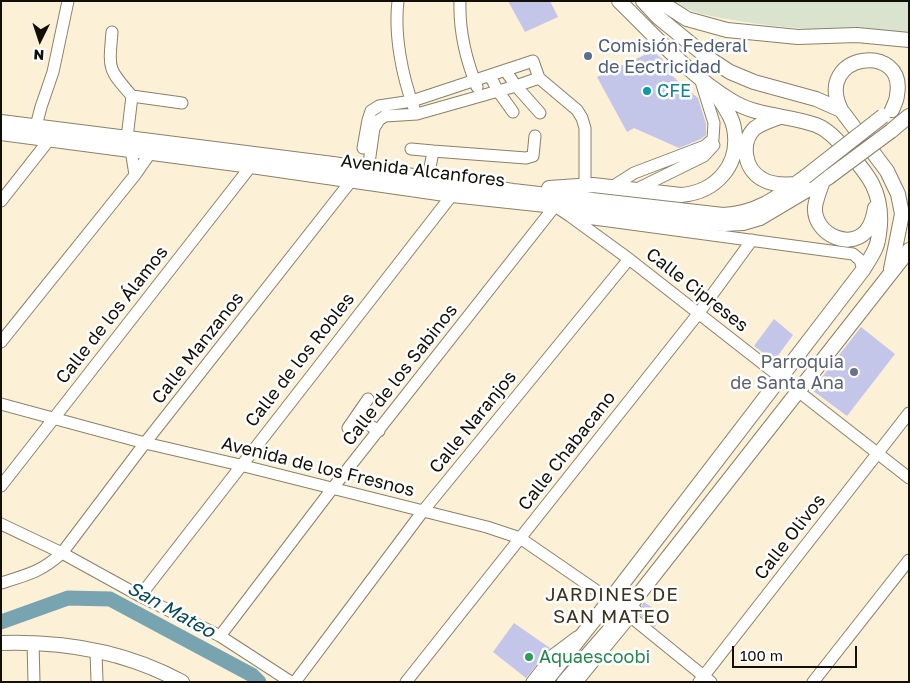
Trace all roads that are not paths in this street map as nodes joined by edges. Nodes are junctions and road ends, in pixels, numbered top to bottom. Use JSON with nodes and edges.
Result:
{"nodes":[{"id":1,"x":68,"y":1,"type":"edge"},
{"id":2,"x":398,"y":1,"type":"edge"},
{"id":3,"x":460,"y":1,"type":"edge"},
{"id":4,"x":619,"y":1,"type":"edge"},
{"id":5,"x":642,"y":1,"type":"edge"},
{"id":6,"x":659,"y":1,"type":"edge"},
{"id":7,"x":112,"y":32,"type":"dead end"},
{"id":8,"x":909,"y":40,"type":"edge"},
{"id":9,"x":505,"y":70,"type":"junction"},
{"id":10,"x":490,"y":76,"type":"junction"},
{"id":11,"x":539,"y":78,"type":"junction"},
{"id":12,"x":474,"y":80,"type":"junction"},
{"id":13,"x":706,"y":83,"type":"junction"},
{"id":14,"x":516,"y":86,"type":"junction"},
{"id":15,"x":454,"y":87,"type":"junction"},
{"id":16,"x":498,"y":91,"type":"junction"},
{"id":17,"x":132,"y":96,"type":"junction"},
{"id":18,"x":480,"y":96,"type":"junction"},
{"id":19,"x":909,"y":98,"type":"edge"},
{"id":20,"x":412,"y":100,"type":"junction"},
{"id":21,"x":182,"y":103,"type":"dead end"},
{"id":22,"x":459,"y":103,"type":"junction"},
{"id":23,"x":842,"y":110,"type":"junction"},
{"id":24,"x":513,"y":112,"type":"dead end"},
{"id":25,"x":540,"y":113,"type":"dead end"},
{"id":26,"x":888,"y":113,"type":"junction"},
{"id":27,"x":417,"y":114,"type":"junction"},
{"id":28,"x":909,"y":116,"type":"edge"},
{"id":29,"x":781,"y":117,"type":"junction"},
{"id":30,"x":1,"y":122,"type":"edge"},
{"id":31,"x":36,"y":126,"type":"junction"},
{"id":32,"x":370,"y":133,"type":"junction"},
{"id":33,"x":1,"y":134,"type":"edge"},
{"id":34,"x":535,"y":136,"type":"dead end"},
{"id":35,"x":49,"y":140,"type":"junction"},
{"id":36,"x":130,"y":143,"type":"junction"},
{"id":37,"x":411,"y":149,"type":"dead end"},
{"id":38,"x":151,"y":152,"type":"junction"},
{"id":39,"x":433,"y":152,"type":"junction"},
{"id":40,"x":251,"y":166,"type":"junction"},
{"id":41,"x":364,"y":169,"type":"junction"},
{"id":42,"x":887,"y":172,"type":"junction"},
{"id":43,"x":135,"y":175,"type":"junction"},
{"id":44,"x":428,"y":178,"type":"junction"},
{"id":45,"x":826,"y":179,"type":"junction"},
{"id":46,"x":351,"y":181,"type":"junction"},
{"id":47,"x":800,"y":181,"type":"junction"},
{"id":48,"x":909,"y":184,"type":"edge"},
{"id":49,"x":585,"y":186,"type":"junction"},
{"id":50,"x":612,"y":187,"type":"junction"},
{"id":51,"x":513,"y":190,"type":"junction"},
{"id":52,"x":635,"y":190,"type":"junction"},
{"id":53,"x":452,"y":195,"type":"junction"},
{"id":54,"x":878,"y":195,"type":"junction"},
{"id":55,"x":1,"y":201,"type":"edge"},
{"id":56,"x":555,"y":206,"type":"junction"},
{"id":57,"x":902,"y":214,"type":"junction"},
{"id":58,"x":570,"y":216,"type":"junction"},
{"id":59,"x":752,"y":240,"type":"junction"},
{"id":60,"x":909,"y":249,"type":"edge"},
{"id":61,"x":629,"y":259,"type":"junction"},
{"id":62,"x":863,"y":270,"type":"junction"},
{"id":63,"x":890,"y":274,"type":"junction"},
{"id":64,"x":698,"y":314,"type":"junction"},
{"id":65,"x":1,"y":342,"type":"edge"},
{"id":66,"x":780,"y":376,"type":"junction"},
{"id":67,"x":799,"y":391,"type":"junction"},
{"id":68,"x":368,"y":399,"type":"dead end"},
{"id":69,"x":1,"y":404,"type":"edge"},
{"id":70,"x":909,"y":413,"type":"edge"},
{"id":71,"x":356,"y":417,"type":"junction"},
{"id":72,"x":54,"y":418,"type":"junction"},
{"id":73,"x":348,"y":428,"type":"dead end"},
{"id":74,"x":379,"y":432,"type":"junction"},
{"id":75,"x":145,"y":443,"type":"junction"},
{"id":76,"x":877,"y":454,"type":"junction"},
{"id":77,"x":240,"y":465,"type":"junction"},
{"id":78,"x":909,"y":478,"type":"edge"},
{"id":79,"x":1,"y":486,"type":"edge"},
{"id":80,"x":332,"y":489,"type":"junction"},
{"id":81,"x":423,"y":511,"type":"junction"},
{"id":82,"x":1,"y":524,"type":"edge"},
{"id":83,"x":520,"y":538,"type":"junction"},
{"id":84,"x":62,"y":553,"type":"junction"},
{"id":85,"x":909,"y":560,"type":"edge"},
{"id":86,"x":1,"y":583,"type":"edge"},
{"id":87,"x":140,"y":596,"type":"junction"},
{"id":88,"x":610,"y":600,"type":"junction"},
{"id":89,"x":628,"y":614,"type":"junction"},
{"id":90,"x":586,"y":630,"type":"junction"},
{"id":91,"x":220,"y":636,"type":"junction"},
{"id":92,"x":33,"y":642,"type":"junction"},
{"id":93,"x":1,"y":644,"type":"edge"},
{"id":94,"x":96,"y":650,"type":"junction"},
{"id":95,"x":162,"y":676,"type":"edge"},
{"id":96,"x":705,"y":680,"type":"edge"},
{"id":97,"x":34,"y":682,"type":"edge"},
{"id":98,"x":97,"y":682,"type":"edge"},
{"id":99,"x":182,"y":682,"type":"edge"},
{"id":100,"x":291,"y":682,"type":"edge"},
{"id":101,"x":295,"y":682,"type":"edge"},
{"id":102,"x":406,"y":682,"type":"edge"},
{"id":103,"x":532,"y":682,"type":"edge"},
{"id":104,"x":545,"y":682,"type":"edge"},
{"id":105,"x":564,"y":682,"type":"edge"},
{"id":106,"x":576,"y":682,"type":"edge"},
{"id":107,"x":813,"y":682,"type":"edge"}],
"edges":[{"from":1,"to":31,"type":"street"},
{"from":2,"to":20,"type":"street"},
{"from":3,"to":12,"type":"street"},
{"from":4,"to":13,"type":"main road"},
{"from":5,"to":23,"type":"main road"},
{"from":6,"to":8,"type":"main road"},
{"from":7,"to":17,"type":"street"},
{"from":9,"to":10,"type":"street"},
{"from":9,"to":11,"type":"street"},
{"from":9,"to":14,"type":"street"},
{"from":10,"to":12,"type":"street"},
{"from":10,"to":16,"type":"street"},
{"from":11,"to":14,"type":"street"},
{"from":11,"to":49,"type":"street"},
{"from":12,"to":15,"type":"street"},
{"from":12,"to":18,"type":"street"},
{"from":13,"to":29,"type":"main road"},
{"from":13,"to":50,"type":"street"},
{"from":13,"to":52,"type":"street"},
{"from":13,"to":52,"type":"main road"},
{"from":14,"to":16,"type":"street"},
{"from":14,"to":25,"type":"street"},
{"from":15,"to":20,"type":"street"},
{"from":15,"to":22,"type":"street"},
{"from":16,"to":18,"type":"street"},
{"from":16,"to":24,"type":"street"},
{"from":17,"to":21,"type":"street"},
{"from":17,"to":36,"type":"street"},
{"from":18,"to":22,"type":"street"},
{"from":19,"to":26,"type":"main road","name":"Avenida Alcanfores"},
{"from":20,"to":27,"type":"street"},
{"from":20,"to":32,"type":"street"},
{"from":22,"to":27,"type":"street"},
{"from":23,"to":26,"type":"main road"},
{"from":23,"to":42,"type":"main road"},
{"from":26,"to":47,"type":"main road","name":"Avenida Alcanfores","bridge":true},
{"from":27,"to":32,"type":"street"},
{"from":28,"to":45,"type":"main road","name":"Avenida Alcanfores","bridge":true},
{"from":29,"to":47,"type":"main road"},
{"from":29,"to":54,"type":"main road"},
{"from":30,"to":31,"type":"main road","name":"Avenida Alcanfores"},
{"from":31,"to":36,"type":"main road","name":"Avenida Alcanfores"},
{"from":32,"to":41,"type":"street"},
{"from":33,"to":35,"type":"main road","name":"Avenida Alcanfores"},
{"from":34,"to":39,"type":"street"},
{"from":35,"to":36,"type":"main road","name":"Avenida Alcanfores"},
{"from":35,"to":55,"type":"street"},
{"from":36,"to":38,"type":"main road","name":"Avenida Alcanfores"},
{"from":36,"to":41,"type":"main road","name":"Avenida Alcanfores"},
{"from":36,"to":43,"type":"street"},
{"from":37,"to":39,"type":"street"},
{"from":38,"to":40,"type":"main road","name":"Avenida Alcanfores"},
{"from":38,"to":43,"type":"street"},
{"from":39,"to":44,"type":"street"},
{"from":40,"to":46,"type":"main road","name":"Avenida Alcanfores"},
{"from":40,"to":72,"type":"street","name":"Calle de los Álamos"},
{"from":41,"to":44,"type":"main road","name":"Avenida Alcanfores"},
{"from":41,"to":46,"type":"street","name":"Calle Manzanos"},
{"from":42,"to":48,"type":"main road"},
{"from":42,"to":57,"type":"main road"},
{"from":43,"to":65,"type":"street"},
{"from":44,"to":51,"type":"main road","name":"Avenida Alcanfores"},
{"from":45,"to":54,"type":"main road"},
{"from":45,"to":56,"type":"main road","name":"Avenida Alcanfores"},
{"from":46,"to":53,"type":"main road","name":"Avenida Alcanfores"},
{"from":46,"to":75,"type":"street","name":"Calle Manzanos"},
{"from":47,"to":51,"type":"main road","name":"Avenida Alcanfores"},
{"from":49,"to":50,"type":"main road"},
{"from":49,"to":51,"type":"main road"},
{"from":50,"to":52,"type":"main road"},
{"from":53,"to":56,"type":"main road","name":"Avenida Alcanfores"},
{"from":53,"to":77,"type":"street","name":"Calle de los Robles"},
{"from":54,"to":62,"type":"main road"},
{"from":56,"to":58,"type":"street","name":"Calle Cipreses"},
{"from":56,"to":74,"type":"street","name":"Calle de los Sabinos"},
{"from":57,"to":60,"type":"main road"},
{"from":57,"to":63,"type":"main road"},
{"from":58,"to":59,"type":"street"},
{"from":58,"to":61,"type":"street","name":"Calle Cipreses"},
{"from":59,"to":62,"type":"street"},
{"from":59,"to":64,"type":"street","name":"Calle Chabacano"},
{"from":60,"to":63,"type":"main road"},
{"from":61,"to":64,"type":"street","name":"Calle Cipreses"},
{"from":61,"to":81,"type":"street","name":"Calle Naranjos"},
{"from":62,"to":66,"type":"main road"},
{"from":63,"to":67,"type":"main road"},
{"from":64,"to":66,"type":"street","name":"Calle Cipreses"},
{"from":64,"to":83,"type":"street","name":"Calle Chabacano"},
{"from":66,"to":67,"type":"street","name":"Calle Cipreses"},
{"from":66,"to":88,"type":"main road"},
{"from":67,"to":76,"type":"street","name":"Calle Cipreses"},
{"from":67,"to":89,"type":"main road"},
{"from":68,"to":71,"type":"street"},
{"from":69,"to":72,"type":"street","name":"Avenida de los Fresnos"},
{"from":70,"to":76,"type":"street","name":"Calle Olivos"},
{"from":71,"to":73,"type":"street"},
{"from":71,"to":74,"type":"street"},
{"from":72,"to":75,"type":"street","name":"Avenida de los Fresnos"},
{"from":72,"to":79,"type":"street","name":"Calle de los Álamos"},
{"from":74,"to":80,"type":"street","name":"Calle de los Sabinos"},
{"from":75,"to":77,"type":"street","name":"Avenida de los Fresnos"},
{"from":75,"to":84,"type":"street","name":"Calle Manzanos"},
{"from":76,"to":78,"type":"street","name":"Calle Cipreses"},
{"from":76,"to":96,"type":"street","name":"Calle Olivos"},
{"from":77,"to":80,"type":"street","name":"Avenida de los Fresnos"},
{"from":77,"to":87,"type":"street","name":"Calle de los Robles"},
{"from":80,"to":81,"type":"street","name":"Avenida de los Fresnos"},
{"from":80,"to":91,"type":"street","name":"Calle de los Sabinos"},
{"from":81,"to":83,"type":"street","name":"Avenida de los Fresnos"},
{"from":81,"to":101,"type":"street","name":"Calle Naranjos"},
{"from":82,"to":84,"type":"street"},
{"from":83,"to":88,"type":"street","name":"Avenida de los Fresnos"},
{"from":83,"to":102,"type":"street","name":"Calle Chabacano"},
{"from":84,"to":86,"type":"street","name":"Calle Manzanos"},
{"from":84,"to":87,"type":"street"},
{"from":85,"to":107,"type":"street"},
{"from":87,"to":91,"type":"street"},
{"from":88,"to":89,"type":"street","name":"Avenida de los Fresnos"},
{"from":88,"to":90,"type":"main road"},
{"from":89,"to":96,"type":"street"},
{"from":89,"to":105,"type":"main road"},
{"from":89,"to":106,"type":"street"},
{"from":90,"to":103,"type":"street"},
{"from":90,"to":104,"type":"main road"},
{"from":91,"to":100,"type":"street"},
{"from":92,"to":93,"type":"main road"},
{"from":92,"to":94,"type":"main road"},
{"from":92,"to":97,"type":"street"},
{"from":94,"to":95,"type":"main road"},
{"from":94,"to":98,"type":"street"},
{"from":95,"to":99,"type":"main road"}]}
